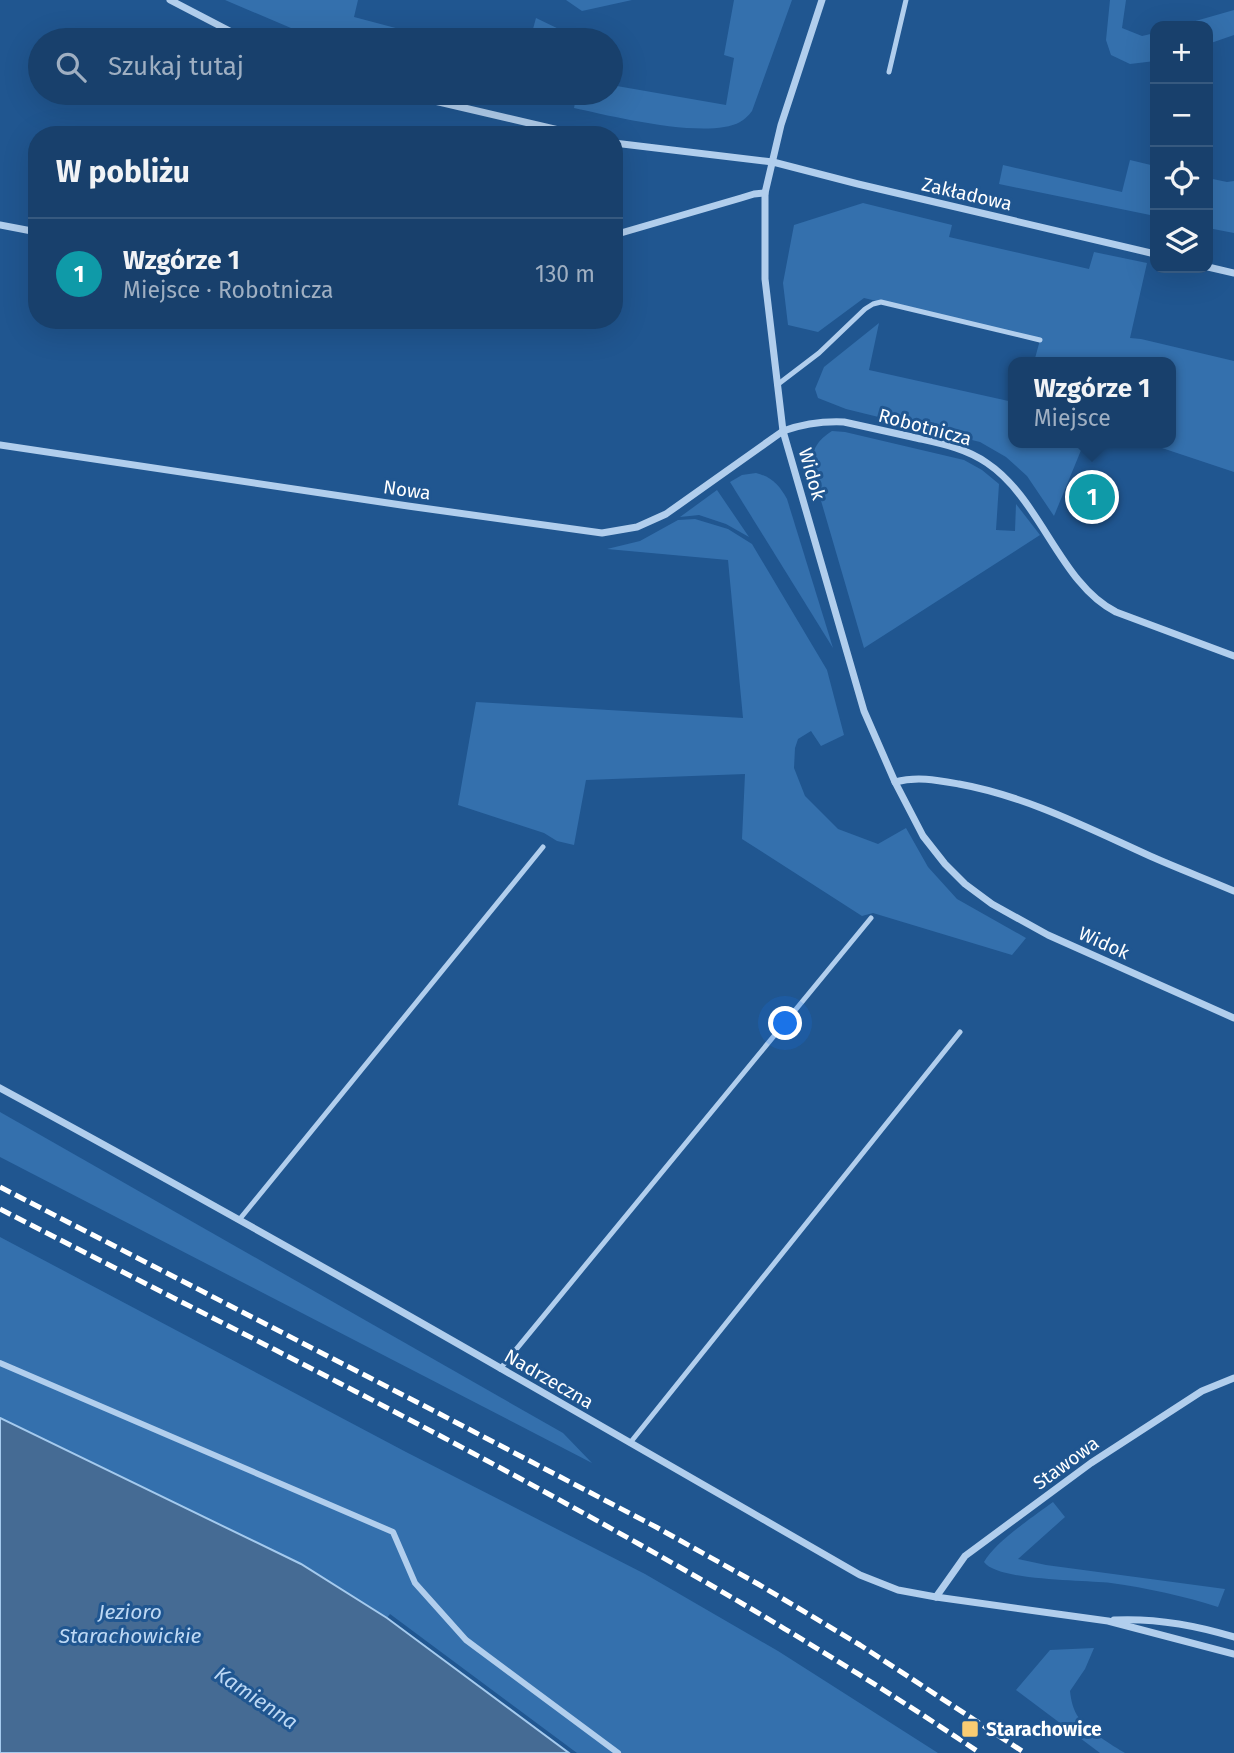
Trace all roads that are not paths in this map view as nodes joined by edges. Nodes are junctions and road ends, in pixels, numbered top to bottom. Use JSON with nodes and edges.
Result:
{"nodes":[{"id":1,"x":170,"y":0,"type":"edge"},
{"id":2,"x":822,"y":0,"type":"edge"},
{"id":3,"x":906,"y":0,"type":"edge"},
{"id":4,"x":224,"y":28,"type":"edge"},
{"id":5,"x":889,"y":72,"type":"dead end"},
{"id":6,"x":454,"y":105,"type":"edge"},
{"id":7,"x":540,"y":126,"type":"edge"},
{"id":8,"x":623,"y":144,"type":"edge"},
{"id":9,"x":773,"y":162,"type":"junction"},
{"id":10,"x":765,"y":194,"type":"junction"},
{"id":11,"x":0,"y":225,"type":"edge"},
{"id":12,"x":28,"y":230,"type":"edge"},
{"id":13,"x":623,"y":232,"type":"edge"},
{"id":14,"x":1150,"y":253,"type":"edge"},
{"id":15,"x":1213,"y":268,"type":"edge"},
{"id":16,"x":1234,"y":273,"type":"edge"},
{"id":17,"x":1040,"y":340,"type":"dead end"},
{"id":18,"x":777,"y":386,"type":"junction"},
{"id":19,"x":783,"y":431,"type":"junction"},
{"id":20,"x":0,"y":445,"type":"edge"},
{"id":21,"x":1234,"y":656,"type":"edge"},
{"id":22,"x":895,"y":782,"type":"junction"},
{"id":23,"x":543,"y":847,"type":"dead end"},
{"id":24,"x":1234,"y":891,"type":"edge"},
{"id":25,"x":871,"y":918,"type":"dead end"},
{"id":26,"x":1234,"y":1018,"type":"edge"},
{"id":27,"x":960,"y":1032,"type":"dead end"},
{"id":28,"x":0,"y":1088,"type":"edge"},
{"id":29,"x":239,"y":1220,"type":"junction"},
{"id":30,"x":0,"y":1363,"type":"edge"},
{"id":31,"x":499,"y":1369,"type":"junction"},
{"id":32,"x":1234,"y":1378,"type":"edge"},
{"id":33,"x":630,"y":1443,"type":"junction"},
{"id":34,"x":936,"y":1597,"type":"junction"},
{"id":35,"x":1108,"y":1621,"type":"junction"},
{"id":36,"x":1234,"y":1637,"type":"edge"},
{"id":37,"x":1234,"y":1654,"type":"edge"},
{"id":38,"x":618,"y":1753,"type":"edge"}],
"edges":[{"from":1,"to":4,"type":"street"},
{"from":2,"to":9,"type":"street","name":"Widok"},
{"from":3,"to":5,"type":"lane"},
{"from":6,"to":7,"type":"street"},
{"from":8,"to":9,"type":"street","name":"Zakładowa"},
{"from":9,"to":10,"type":"street","name":"Widok"},
{"from":9,"to":14,"type":"street","name":"Zakładowa"},
{"from":10,"to":13,"type":"street"},
{"from":10,"to":18,"type":"street","name":"Widok"},
{"from":11,"to":12,"type":"street"},
{"from":15,"to":16,"type":"street"},
{"from":17,"to":18,"type":"lane"},
{"from":18,"to":19,"type":"street","name":"Widok"},
{"from":19,"to":20,"type":"street","name":"Nowa"},
{"from":19,"to":21,"type":"street","name":"Robotnicza"},
{"from":19,"to":22,"type":"street","name":"Widok"},
{"from":22,"to":24,"type":"street"},
{"from":22,"to":26,"type":"street","name":"Widok"},
{"from":23,"to":29,"type":"lane"},
{"from":25,"to":31,"type":"lane"},
{"from":27,"to":33,"type":"lane"},
{"from":28,"to":29,"type":"street","name":"Nadrzeczna"},
{"from":29,"to":31,"type":"street","name":"Nadrzeczna"},
{"from":30,"to":38,"type":"street"},
{"from":31,"to":33,"type":"street","name":"Nadrzeczna"},
{"from":32,"to":34,"type":"street","name":"Stawowa"},
{"from":33,"to":34,"type":"street","name":"Nadrzeczna"},
{"from":34,"to":35,"type":"street","name":"Nadrzeczna"},
{"from":35,"to":36,"type":"street","name":"Nadrzeczna"},
{"from":35,"to":37,"type":"street","name":"Nadrzeczna"}]}
